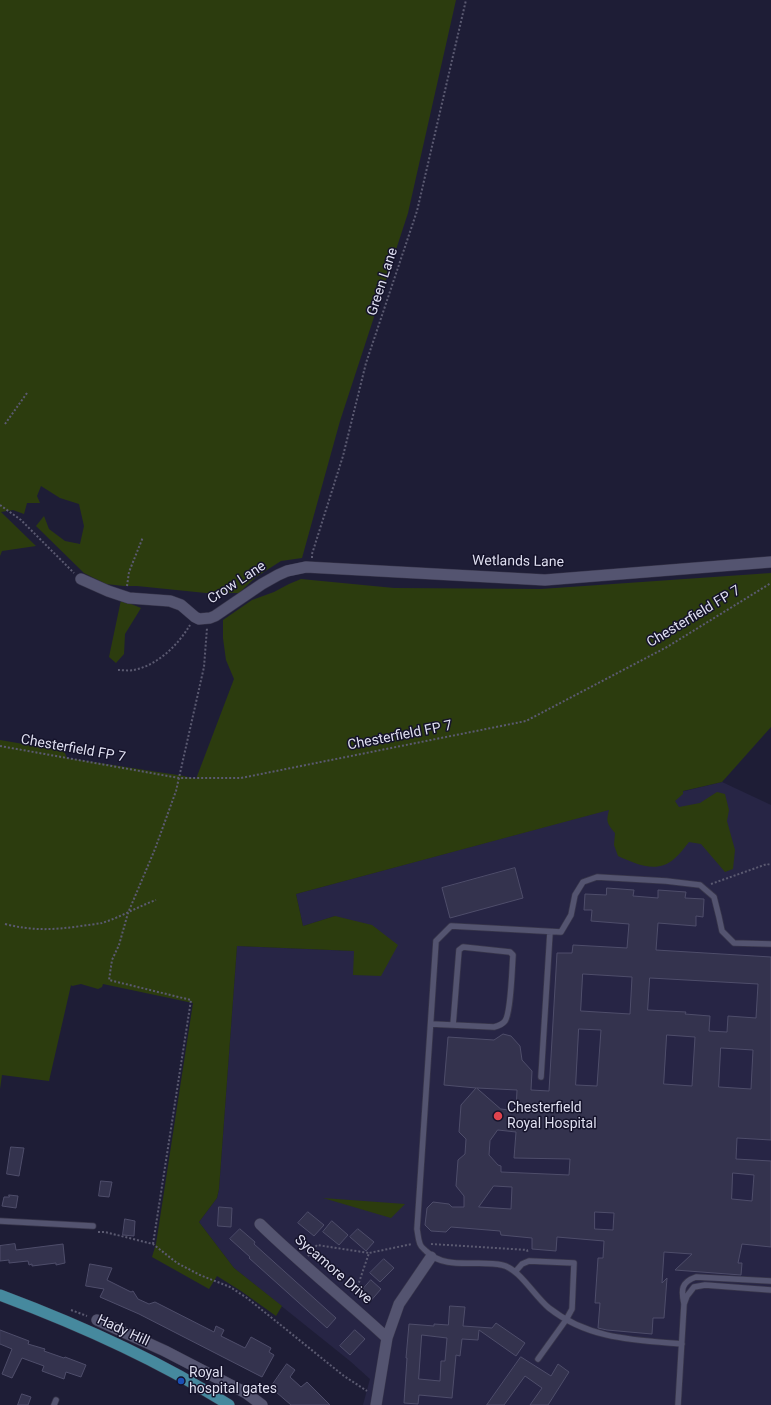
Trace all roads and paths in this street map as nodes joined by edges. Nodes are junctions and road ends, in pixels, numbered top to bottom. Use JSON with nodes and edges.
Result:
{"nodes":[{"id":1,"x":466,"y":0,"type":"edge"},
{"id":2,"x":27,"y":393,"type":"dead end"},
{"id":3,"x":5,"y":424,"type":"dead end"},
{"id":4,"x":0,"y":505,"type":"edge"},
{"id":5,"x":143,"y":537,"type":"dead end"},
{"id":6,"x":771,"y":562,"type":"edge"},
{"id":7,"x":312,"y":567,"type":"junction"},
{"id":8,"x":82,"y":579,"type":"joint"},
{"id":9,"x":771,"y":582,"type":"edge"},
{"id":10,"x":126,"y":597,"type":"junction"},
{"id":11,"x":195,"y":617,"type":"junction"},
{"id":12,"x":207,"y":634,"type":"dead end"},
{"id":13,"x":118,"y":670,"type":"dead end"},
{"id":14,"x":0,"y":746,"type":"edge"},
{"id":15,"x":178,"y":778,"type":"junction"},
{"id":16,"x":771,"y":865,"type":"edge"},
{"id":17,"x":702,"y":887,"type":"junction"},
{"id":18,"x":156,"y":900,"type":"dead end"},
{"id":19,"x":128,"y":913,"type":"junction"},
{"id":20,"x":5,"y":924,"type":"dead end"},
{"id":21,"x":550,"y":932,"type":"junction"},
{"id":22,"x":771,"y":944,"type":"edge"},
{"id":23,"x":431,"y":1024,"type":"junction"},
{"id":24,"x":453,"y":1025,"type":"junction"},
{"id":25,"x":541,"y":1078,"type":"dead end"},
{"id":26,"x":0,"y":1221,"type":"edge"},
{"id":27,"x":260,"y":1224,"type":"dead end"},
{"id":28,"x":93,"y":1226,"type":"dead end"},
{"id":29,"x":420,"y":1244,"type":"junction"},
{"id":30,"x":369,"y":1253,"type":"junction"},
{"id":31,"x":432,"y":1257,"type":"junction"},
{"id":32,"x":529,"y":1261,"type":"junction"},
{"id":33,"x":303,"y":1263,"type":"junction"},
{"id":34,"x":515,"y":1272,"type":"junction"},
{"id":35,"x":771,"y":1276,"type":"edge"},
{"id":36,"x":761,"y":1280,"type":"junction"},
{"id":37,"x":771,"y":1281,"type":"edge"},
{"id":38,"x":771,"y":1290,"type":"edge"},
{"id":39,"x":0,"y":1295,"type":"edge"},
{"id":40,"x":351,"y":1304,"type":"junction"},
{"id":41,"x":684,"y":1304,"type":"junction"},
{"id":42,"x":97,"y":1320,"type":"dead end"},
{"id":43,"x":566,"y":1320,"type":"junction"},
{"id":44,"x":387,"y":1338,"type":"junction"},
{"id":45,"x":682,"y":1344,"type":"junction"},
{"id":46,"x":538,"y":1360,"type":"dead end"},
{"id":47,"x":376,"y":1402,"type":"edge"},
{"id":48,"x":229,"y":1405,"type":"edge"},
{"id":49,"x":262,"y":1405,"type":"edge"},
{"id":50,"x":678,"y":1405,"type":"edge"}],
"edges":[{"from":1,"to":7,"type":"path","name":"Green Lane"},
{"from":2,"to":3,"type":"path"},
{"from":4,"to":8,"type":"path"},
{"from":5,"to":10,"type":"path"},
{"from":6,"to":7,"type":"street","name":"Wetlands Lane"},
{"from":7,"to":11,"type":"street","name":"Crow Lane"},
{"from":8,"to":10,"type":"street"},
{"from":9,"to":15,"type":"path","name":"Chesterfield FP 7"},
{"from":10,"to":11,"type":"street"},
{"from":11,"to":13,"type":"path"},
{"from":12,"to":15,"type":"path"},
{"from":14,"to":15,"type":"path","name":"Chesterfield FP 7"},
{"from":15,"to":19,"type":"path"},
{"from":16,"to":17,"type":"path"},
{"from":17,"to":21,"type":"lane"},
{"from":17,"to":22,"type":"lane"},
{"from":18,"to":19,"type":"path"},
{"from":19,"to":20,"type":"path"},
{"from":19,"to":47,"type":"path"},
{"from":21,"to":23,"type":"lane"},
{"from":21,"to":25,"type":"lane"},
{"from":23,"to":24,"type":"lane"},
{"from":23,"to":29,"type":"lane"},
{"from":24,"to":24,"type":"lane"},
{"from":26,"to":28,"type":"lane"},
{"from":27,"to":33,"type":"street","name":"Sycamore Drive"},
{"from":29,"to":30,"type":"path"},
{"from":29,"to":31,"type":"lane"},
{"from":29,"to":32,"type":"path"},
{"from":30,"to":33,"type":"path"},
{"from":30,"to":40,"type":"path"},
{"from":31,"to":34,"type":"lane"},
{"from":31,"to":44,"type":"street"},
{"from":32,"to":34,"type":"lane"},
{"from":32,"to":43,"type":"lane"},
{"from":33,"to":40,"type":"street","name":"Sycamore Drive"},
{"from":34,"to":43,"type":"lane"},
{"from":35,"to":36,"type":"lane"},
{"from":36,"to":37,"type":"lane"},
{"from":36,"to":41,"type":"lane"},
{"from":38,"to":41,"type":"lane"},
{"from":39,"to":48,"type":"main road","name":"Hady Hill"},
{"from":40,"to":44,"type":"street","name":"Sycamore Drive"},
{"from":41,"to":45,"type":"lane"},
{"from":42,"to":49,"type":"street","name":"Hady Hill"},
{"from":43,"to":45,"type":"lane"},
{"from":43,"to":46,"type":"lane"},
{"from":44,"to":47,"type":"street"},
{"from":45,"to":50,"type":"lane"}]}
